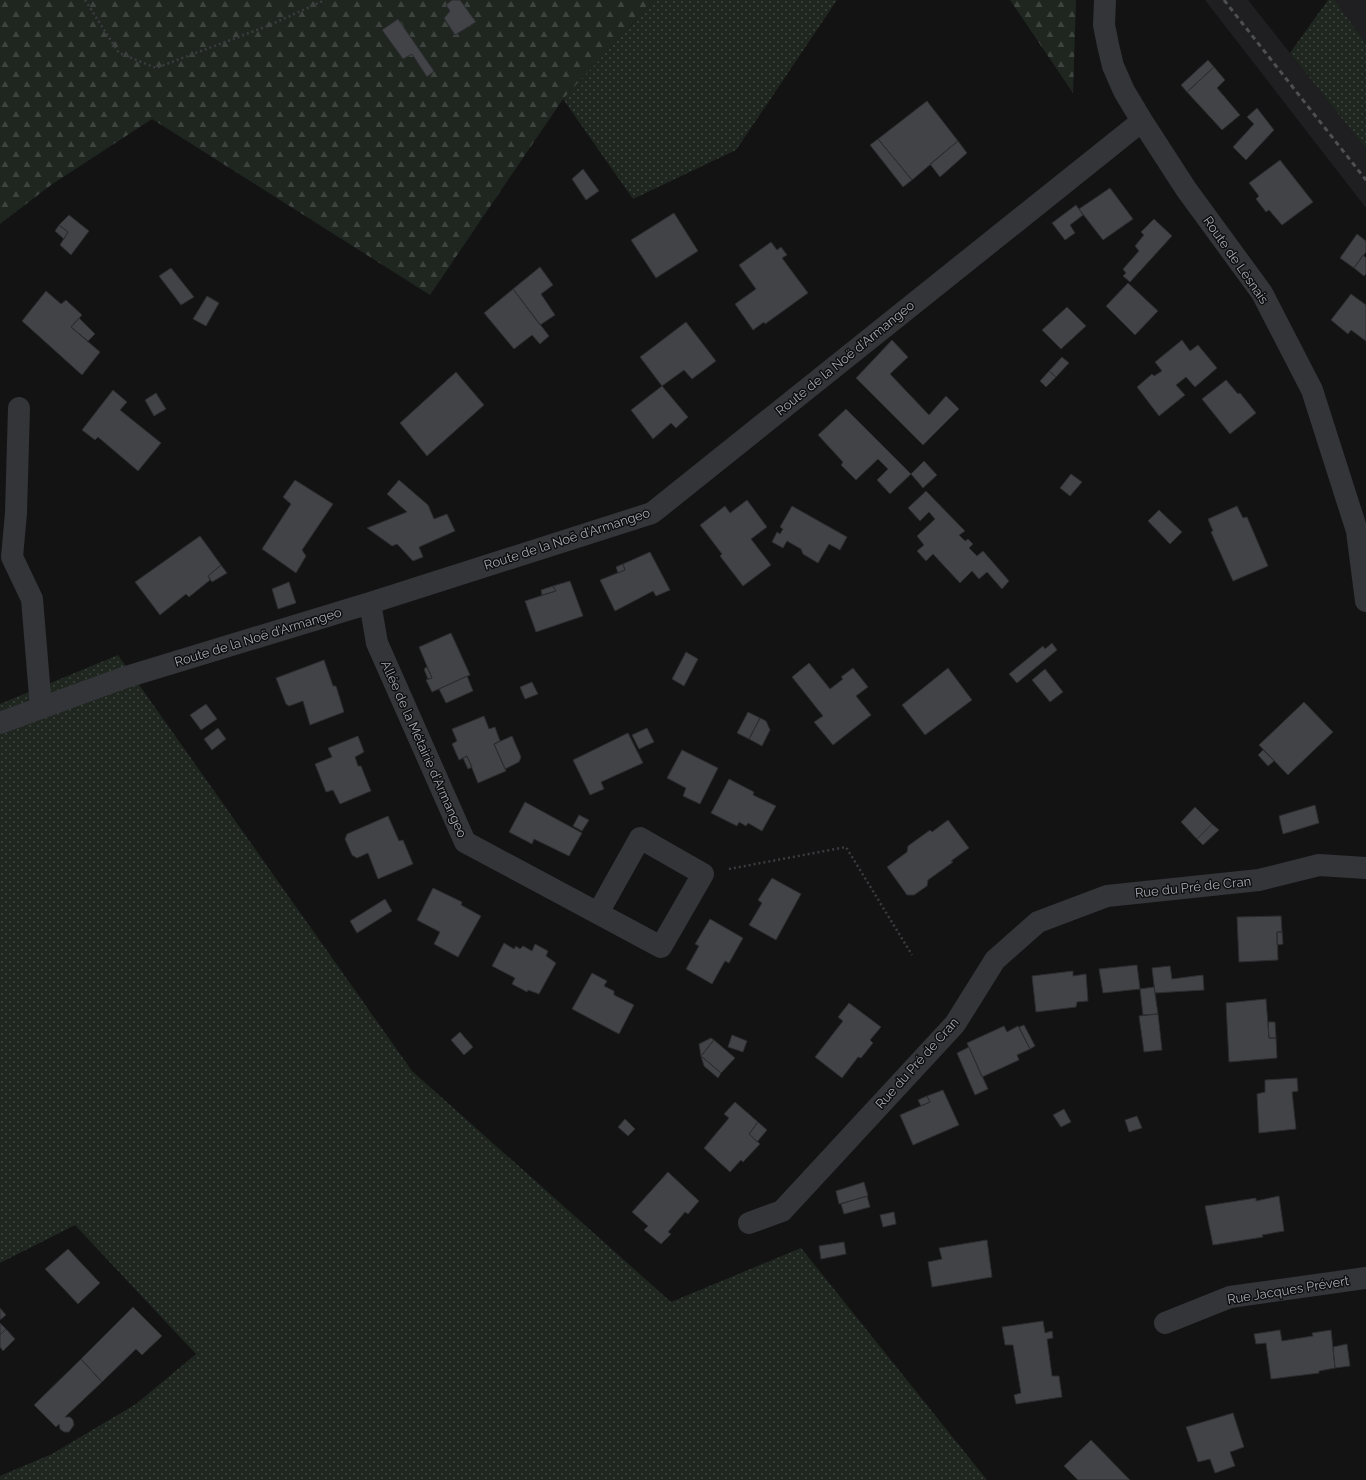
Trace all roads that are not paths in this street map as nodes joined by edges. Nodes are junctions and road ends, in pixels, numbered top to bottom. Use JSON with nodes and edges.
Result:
{"nodes":[{"id":1,"x":1105,"y":0,"type":"edge"},
{"id":2,"x":1142,"y":121,"type":"junction"},
{"id":3,"x":19,"y":408,"type":"dead end"},
{"id":4,"x":1366,"y":602,"type":"edge"},
{"id":5,"x":370,"y":603,"type":"junction"},
{"id":6,"x":41,"y":708,"type":"junction"},
{"id":7,"x":0,"y":723,"type":"edge"},
{"id":8,"x":1366,"y":868,"type":"edge"},
{"id":9,"x":598,"y":913,"type":"junction"},
{"id":10,"x":749,"y":1223,"type":"dead end"},
{"id":11,"x":1366,"y":1278,"type":"edge"},
{"id":12,"x":1165,"y":1323,"type":"dead end"}],
"edges":[{"from":1,"to":2,"type":"street","name":"Route de Lèsnais"},
{"from":2,"to":4,"type":"street","name":"Route de Lèsnais"},
{"from":2,"to":5,"type":"street","name":"Route de la Noë d'Armangeo"},
{"from":3,"to":6,"type":"street"},
{"from":5,"to":6,"type":"street","name":"Route de la Noë d'Armangeo"},
{"from":5,"to":9,"type":"street","name":"Allée de la Métairie d'Armangeo"},
{"from":6,"to":7,"type":"street","name":"Route de la Noë d'Armangeo"},
{"from":8,"to":10,"type":"street","name":"Rue du Pré de Cran"},
{"from":9,"to":9,"type":"street","name":"Allée de la Métairie d'Armangeo"},
{"from":11,"to":12,"type":"street","name":"Rue Jacques Prévert"}]}
